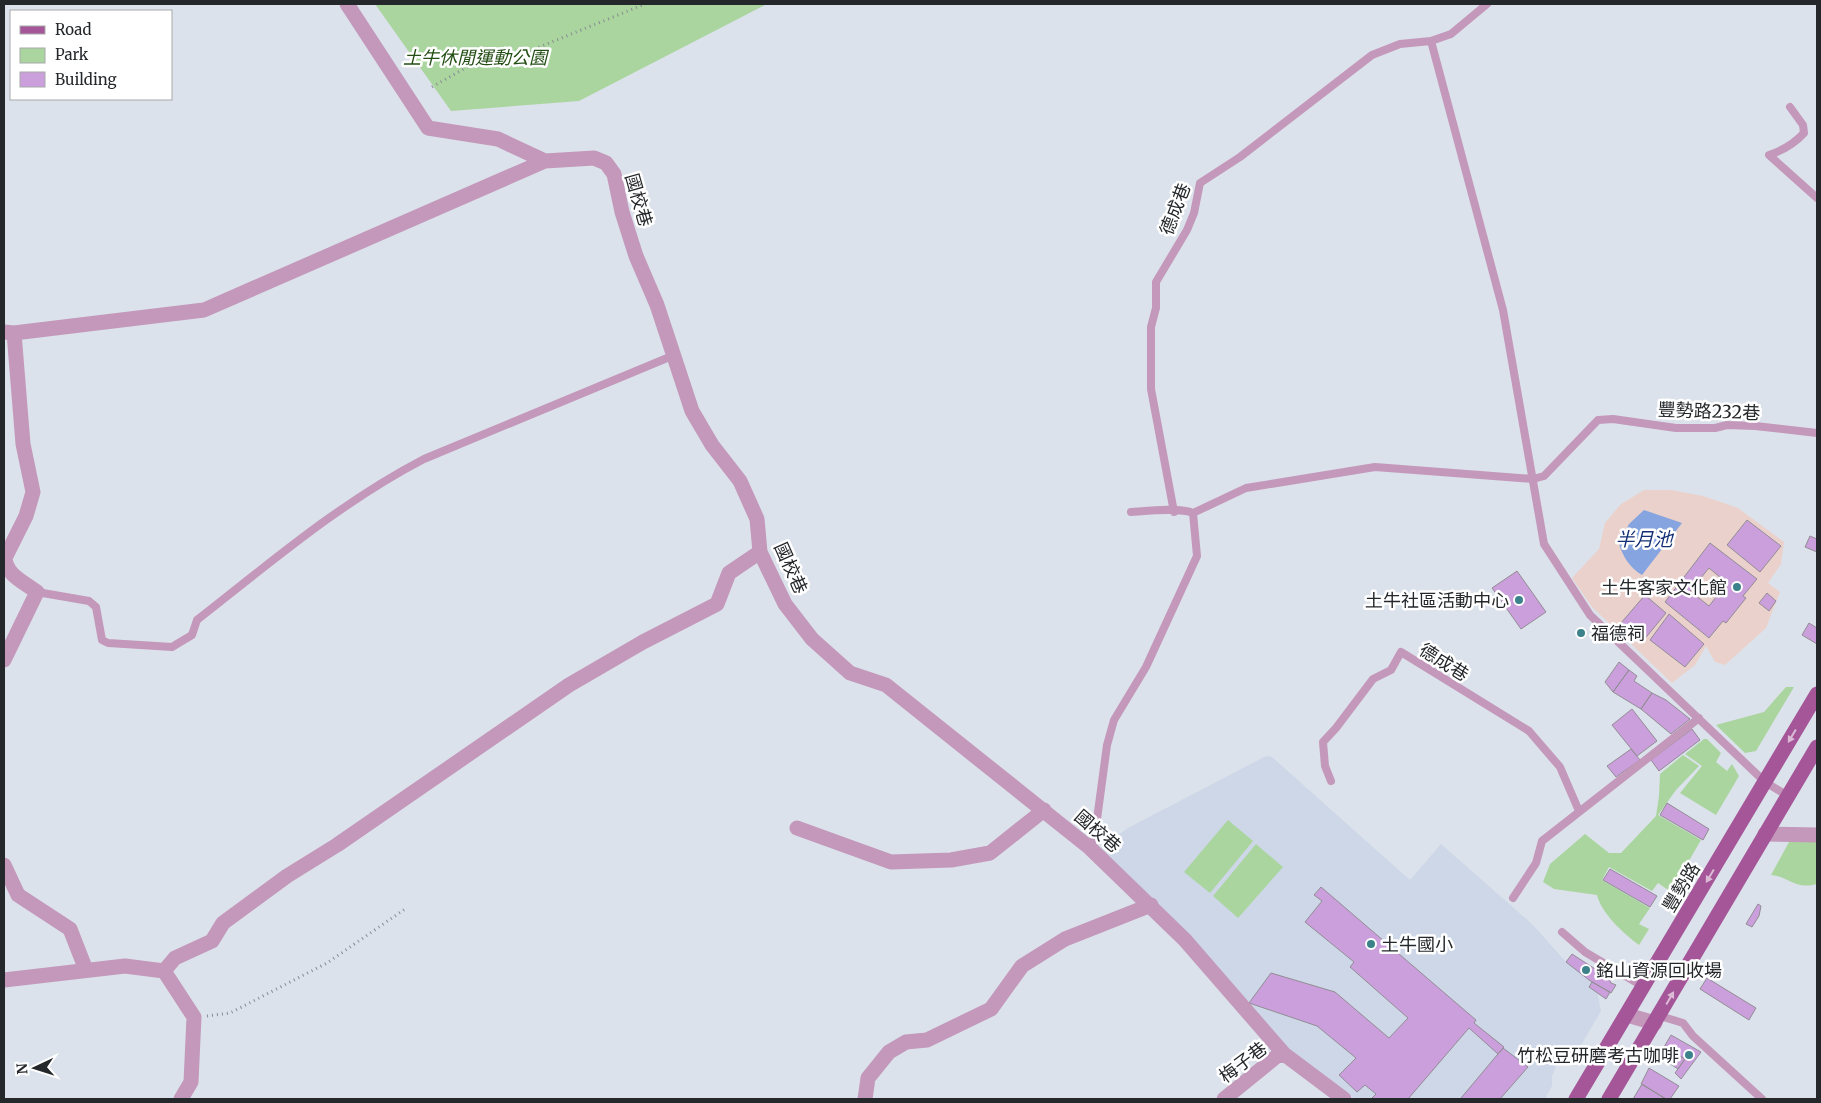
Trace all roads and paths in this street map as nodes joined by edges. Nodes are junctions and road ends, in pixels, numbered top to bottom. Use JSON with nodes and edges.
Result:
{"nodes":[{"id":1,"x":346,"y":4,"type":"edge"},
{"id":2,"x":645,"y":4,"type":"edge"},
{"id":3,"x":1487,"y":4,"type":"edge"},
{"id":4,"x":1431,"y":41,"type":"junction"},
{"id":5,"x":432,"y":87,"type":"dead end"},
{"id":6,"x":1790,"y":107,"type":"dead end"},
{"id":7,"x":545,"y":161,"type":"junction"},
{"id":8,"x":1817,"y":198,"type":"edge"},
{"id":9,"x":9,"y":332,"type":"edge"},
{"id":10,"x":672,"y":356,"type":"junction"},
{"id":11,"x":1817,"y":433,"type":"edge"},
{"id":12,"x":1533,"y":480,"type":"junction"},
{"id":13,"x":1131,"y":512,"type":"dead end"},
{"id":14,"x":1174,"y":512,"type":"junction"},
{"id":15,"x":1193,"y":513,"type":"junction"},
{"id":16,"x":760,"y":552,"type":"junction"},
{"id":17,"x":37,"y":592,"type":"junction"},
{"id":18,"x":4,"y":660,"type":"edge"},
{"id":19,"x":1817,"y":694,"type":"edge"},
{"id":20,"x":1699,"y":718,"type":"junction"},
{"id":21,"x":1817,"y":748,"type":"edge"},
{"id":22,"x":1331,"y":781,"type":"dead end"},
{"id":23,"x":1764,"y":782,"type":"junction"},
{"id":24,"x":1788,"y":796,"type":"junction"},
{"id":25,"x":1044,"y":810,"type":"junction"},
{"id":26,"x":1579,"y":811,"type":"junction"},
{"id":27,"x":797,"y":828,"type":"dead end"},
{"id":28,"x":1765,"y":834,"type":"junction"},
{"id":29,"x":1817,"y":834,"type":"edge"},
{"id":30,"x":1090,"y":848,"type":"junction"},
{"id":31,"x":4,"y":865,"type":"edge"},
{"id":32,"x":1513,"y":898,"type":"dead end"},
{"id":33,"x":1151,"y":905,"type":"junction"},
{"id":34,"x":405,"y":909,"type":"dead end"},
{"id":35,"x":1562,"y":932,"type":"dead end"},
{"id":36,"x":86,"y":970,"type":"junction"},
{"id":37,"x":164,"y":971,"type":"junction"},
{"id":38,"x":4,"y":980,"type":"edge"},
{"id":39,"x":1644,"y":987,"type":"junction"},
{"id":40,"x":1627,"y":1015,"type":"junction"},
{"id":41,"x":194,"y":1017,"type":"junction"},
{"id":42,"x":1657,"y":1019,"type":"junction"},
{"id":43,"x":1284,"y":1054,"type":"junction"},
{"id":44,"x":181,"y":1099,"type":"edge"},
{"id":45,"x":865,"y":1099,"type":"edge"},
{"id":46,"x":1224,"y":1099,"type":"edge"},
{"id":47,"x":1344,"y":1099,"type":"edge"},
{"id":48,"x":1576,"y":1099,"type":"edge"},
{"id":49,"x":1609,"y":1099,"type":"edge"},
{"id":50,"x":1762,"y":1099,"type":"edge"}],
"edges":[{"from":1,"to":7,"type":"street","name":"國校巷"},
{"from":2,"to":5,"type":"path"},
{"from":3,"to":4,"type":"lane","name":"德成巷"},
{"from":4,"to":12,"type":"lane"},
{"from":4,"to":14,"type":"lane","name":"德成巷"},
{"from":6,"to":8,"type":"lane"},
{"from":7,"to":9,"type":"street"},
{"from":7,"to":10,"type":"street","name":"國校巷"},
{"from":9,"to":17,"type":"street"},
{"from":10,"to":16,"type":"street","name":"國校巷"},
{"from":10,"to":17,"type":"lane"},
{"from":11,"to":12,"type":"lane","name":"豐勢路232巷"},
{"from":12,"to":15,"type":"lane"},
{"from":12,"to":20,"type":"lane"},
{"from":13,"to":14,"type":"lane"},
{"from":14,"to":15,"type":"lane"},
{"from":15,"to":30,"type":"lane"},
{"from":16,"to":25,"type":"street","name":"國校巷"},
{"from":16,"to":37,"type":"street"},
{"from":17,"to":18,"type":"street"},
{"from":19,"to":23,"type":"main road","name":"豐勢路","one_way":true},
{"from":20,"to":23,"type":"lane"},
{"from":20,"to":26,"type":"lane"},
{"from":21,"to":24,"type":"main road"},
{"from":22,"to":26,"type":"lane","name":"德成巷"},
{"from":23,"to":24,"type":"lane"},
{"from":23,"to":39,"type":"main road","name":"豐勢路","one_way":true},
{"from":24,"to":28,"type":"main road"},
{"from":25,"to":27,"type":"street"},
{"from":25,"to":30,"type":"street","name":"國校巷"},
{"from":26,"to":32,"type":"lane"},
{"from":28,"to":29,"type":"street"},
{"from":42,"to":28,"type":"main road","one_way":true},
{"from":30,"to":33,"type":"street","name":"國校巷"},
{"from":31,"to":36,"type":"street"},
{"from":33,"to":43,"type":"street","name":"國校巷"},
{"from":33,"to":45,"type":"street"},
{"from":34,"to":41,"type":"path"},
{"from":35,"to":39,"type":"lane"},
{"from":36,"to":37,"type":"street"},
{"from":36,"to":38,"type":"street"},
{"from":37,"to":41,"type":"street"},
{"from":39,"to":40,"type":"main road","name":"豐勢路"},
{"from":40,"to":42,"type":"street"},
{"from":40,"to":48,"type":"main road","name":"豐勢路"},
{"from":41,"to":44,"type":"street"},
{"from":42,"to":49,"type":"main road"},
{"from":42,"to":50,"type":"lane"},
{"from":43,"to":46,"type":"street","name":"梅子巷"},
{"from":43,"to":47,"type":"street","name":"國校巷"}]}
